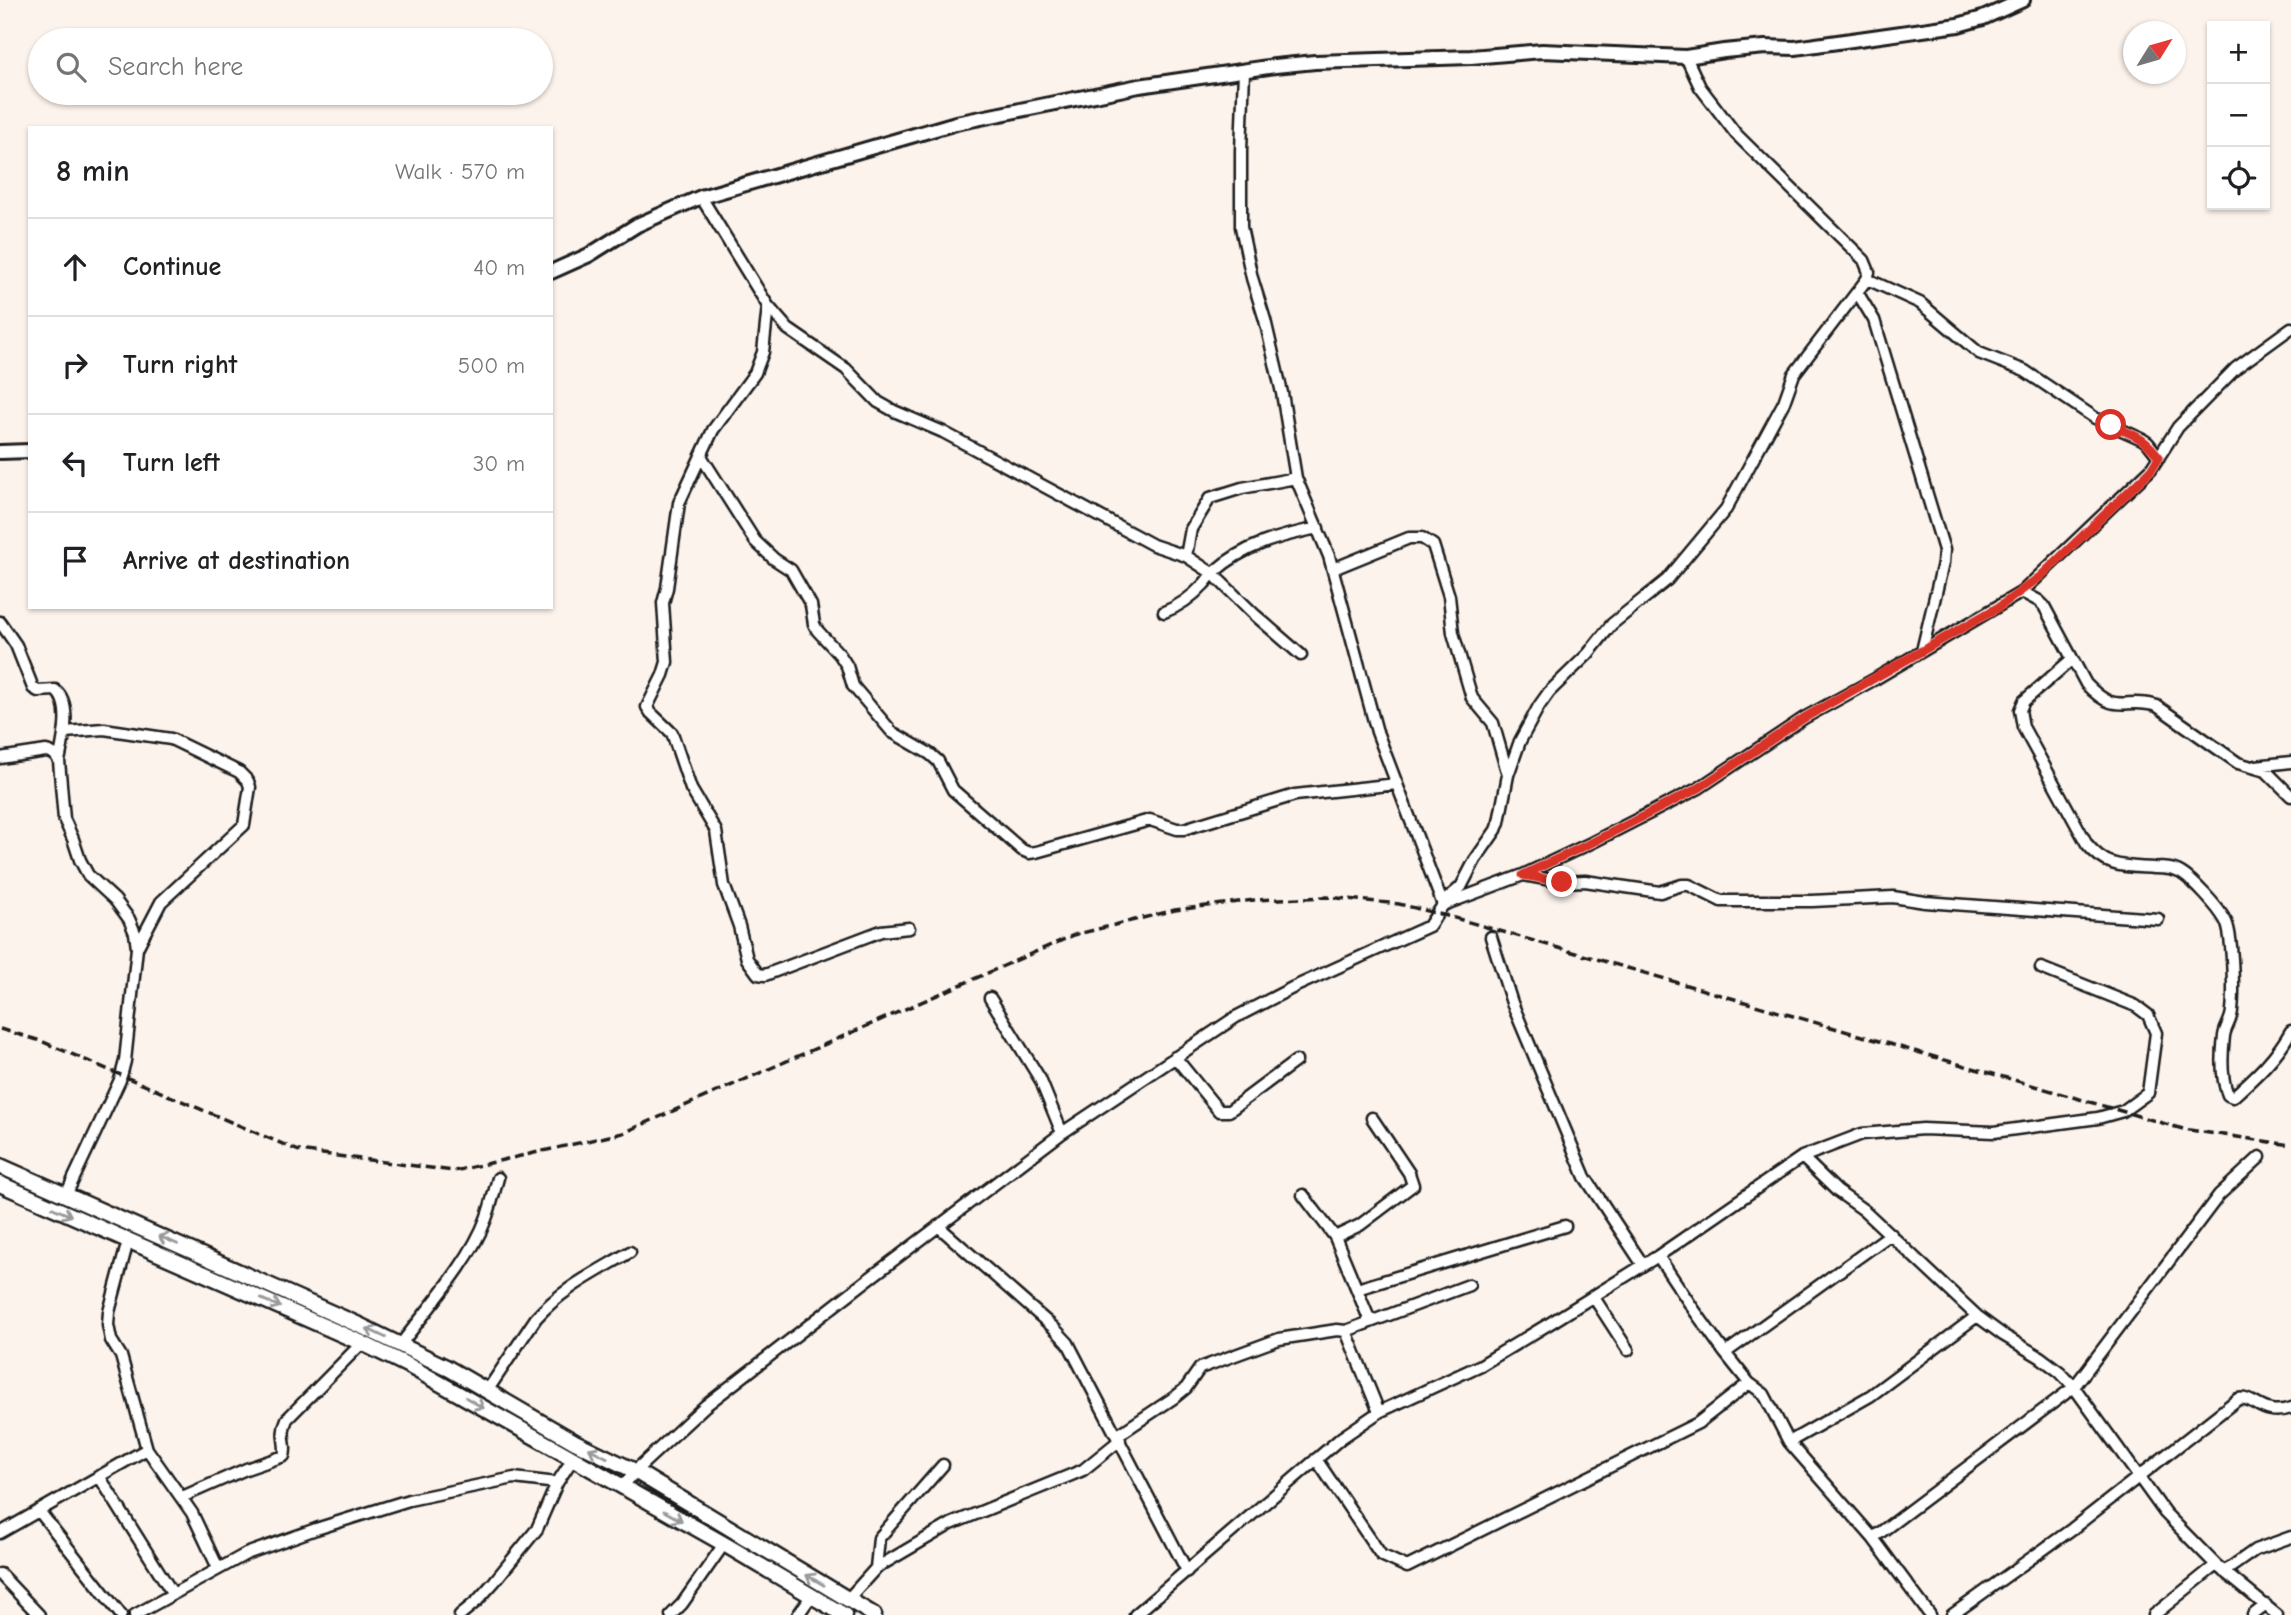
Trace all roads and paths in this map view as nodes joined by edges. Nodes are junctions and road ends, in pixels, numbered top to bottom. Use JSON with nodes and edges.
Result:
{"nodes":[{"id":1,"x":2023,"y":0,"type":"edge"},
{"id":2,"x":1686,"y":58,"type":"junction"},
{"id":3,"x":1244,"y":71,"type":"junction"},
{"id":4,"x":701,"y":197,"type":"junction"},
{"id":5,"x":553,"y":271,"type":"edge"},
{"id":6,"x":1867,"y":279,"type":"junction"},
{"id":7,"x":1857,"y":292,"type":"junction"},
{"id":8,"x":768,"y":306,"type":"junction"},
{"id":9,"x":2291,"y":328,"type":"edge"},
{"id":10,"x":28,"y":451,"type":"edge"},
{"id":11,"x":0,"y":452,"type":"edge"},
{"id":12,"x":701,"y":456,"type":"junction"},
{"id":13,"x":2159,"y":457,"type":"junction"},
{"id":14,"x":1296,"y":478,"type":"junction"},
{"id":15,"x":1318,"y":528,"type":"junction"},
{"id":16,"x":1186,"y":556,"type":"junction"},
{"id":17,"x":1333,"y":569,"type":"junction"},
{"id":18,"x":1212,"y":573,"type":"junction"},
{"id":19,"x":2022,"y":592,"type":"junction"},
{"id":20,"x":1164,"y":612,"type":"dead end"},
{"id":21,"x":0,"y":622,"type":"edge"},
{"id":22,"x":1922,"y":651,"type":"junction"},
{"id":23,"x":1300,"y":655,"type":"dead end"},
{"id":24,"x":2072,"y":659,"type":"junction"},
{"id":25,"x":65,"y":732,"type":"junction"},
{"id":26,"x":0,"y":758,"type":"edge"},
{"id":27,"x":59,"y":761,"type":"junction"},
{"id":28,"x":2291,"y":762,"type":"edge"},
{"id":29,"x":2248,"y":767,"type":"junction"},
{"id":30,"x":1508,"y":775,"type":"junction"},
{"id":31,"x":1397,"y":784,"type":"junction"},
{"id":32,"x":2291,"y":796,"type":"edge"},
{"id":33,"x":1523,"y":875,"type":"junction"},
{"id":34,"x":1442,"y":903,"type":"junction"},
{"id":35,"x":2158,"y":919,"type":"dead end"},
{"id":36,"x":909,"y":928,"type":"dead end"},
{"id":37,"x":1491,"y":937,"type":"dead end"},
{"id":38,"x":137,"y":948,"type":"junction"},
{"id":39,"x":2041,"y":968,"type":"dead end"},
{"id":40,"x":990,"y":998,"type":"dead end"},
{"id":41,"x":2291,"y":1031,"type":"edge"},
{"id":42,"x":1175,"y":1057,"type":"junction"},
{"id":43,"x":1296,"y":1061,"type":"dead end"},
{"id":44,"x":1372,"y":1118,"type":"dead end"},
{"id":45,"x":1062,"y":1133,"type":"junction"},
{"id":46,"x":1802,"y":1157,"type":"junction"},
{"id":47,"x":2260,"y":1157,"type":"dead end"},
{"id":48,"x":0,"y":1166,"type":"edge"},
{"id":49,"x":498,"y":1178,"type":"dead end"},
{"id":50,"x":0,"y":1184,"type":"edge"},
{"id":51,"x":66,"y":1195,"type":"junction"},
{"id":52,"x":1303,"y":1195,"type":"dead end"},
{"id":53,"x":938,"y":1226,"type":"junction"},
{"id":54,"x":1565,"y":1226,"type":"dead end"},
{"id":55,"x":1891,"y":1234,"type":"junction"},
{"id":56,"x":1335,"y":1237,"type":"junction"},
{"id":57,"x":128,"y":1241,"type":"junction"},
{"id":58,"x":630,"y":1252,"type":"dead end"},
{"id":59,"x":1658,"y":1256,"type":"junction"},
{"id":60,"x":1643,"y":1265,"type":"junction"},
{"id":61,"x":1469,"y":1285,"type":"dead end"},
{"id":62,"x":1357,"y":1289,"type":"junction"},
{"id":63,"x":1593,"y":1296,"type":"junction"},
{"id":64,"x":1977,"y":1317,"type":"junction"},
{"id":65,"x":1370,"y":1321,"type":"junction"},
{"id":66,"x":1346,"y":1331,"type":"junction"},
{"id":67,"x":362,"y":1343,"type":"junction"},
{"id":68,"x":401,"y":1344,"type":"junction"},
{"id":69,"x":1629,"y":1350,"type":"dead end"},
{"id":70,"x":1725,"y":1353,"type":"junction"},
{"id":71,"x":1749,"y":1383,"type":"junction"},
{"id":72,"x":2074,"y":1387,"type":"junction"},
{"id":73,"x":486,"y":1391,"type":"junction"},
{"id":74,"x":2291,"y":1408,"type":"edge"},
{"id":75,"x":1379,"y":1412,"type":"junction"},
{"id":76,"x":1119,"y":1437,"type":"junction"},
{"id":77,"x":1789,"y":1443,"type":"junction"},
{"id":78,"x":147,"y":1449,"type":"junction"},
{"id":79,"x":1316,"y":1459,"type":"junction"},
{"id":80,"x":572,"y":1460,"type":"junction"},
{"id":81,"x":943,"y":1465,"type":"dead end"},
{"id":82,"x":635,"y":1471,"type":"junction"},
{"id":83,"x":99,"y":1476,"type":"junction"},
{"id":84,"x":2139,"y":1478,"type":"junction"},
{"id":85,"x":557,"y":1483,"type":"junction"},
{"id":86,"x":622,"y":1488,"type":"junction"},
{"id":87,"x":182,"y":1496,"type":"junction"},
{"id":88,"x":39,"y":1510,"type":"junction"},
{"id":89,"x":0,"y":1533,"type":"edge"},
{"id":90,"x":2291,"y":1537,"type":"edge"},
{"id":91,"x":1873,"y":1538,"type":"junction"},
{"id":92,"x":724,"y":1544,"type":"junction"},
{"id":93,"x":218,"y":1568,"type":"junction"},
{"id":94,"x":876,"y":1569,"type":"junction"},
{"id":95,"x":2220,"y":1569,"type":"junction"},
{"id":96,"x":1187,"y":1571,"type":"junction"},
{"id":97,"x":0,"y":1574,"type":"edge"},
{"id":98,"x":173,"y":1594,"type":"junction"},
{"id":99,"x":812,"y":1595,"type":"junction"},
{"id":100,"x":848,"y":1600,"type":"junction"},
{"id":101,"x":2266,"y":1605,"type":"junction"},
{"id":102,"x":39,"y":1615,"type":"edge"},
{"id":103,"x":121,"y":1615,"type":"edge"},
{"id":104,"x":135,"y":1615,"type":"edge"},
{"id":105,"x":460,"y":1615,"type":"edge"},
{"id":106,"x":671,"y":1615,"type":"edge"},
{"id":107,"x":798,"y":1615,"type":"edge"},
{"id":108,"x":844,"y":1615,"type":"edge"},
{"id":109,"x":874,"y":1615,"type":"edge"},
{"id":110,"x":1135,"y":1615,"type":"edge"},
{"id":111,"x":1930,"y":1615,"type":"edge"},
{"id":112,"x":1952,"y":1615,"type":"edge"},
{"id":113,"x":2154,"y":1615,"type":"edge"},
{"id":114,"x":2253,"y":1615,"type":"edge"},
{"id":115,"x":2277,"y":1615,"type":"edge"}],
"edges":[{"from":1,"to":2,"type":"street"},
{"from":2,"to":3,"type":"street"},
{"from":2,"to":6,"type":"street"},
{"from":3,"to":4,"type":"street"},
{"from":3,"to":14,"type":"street"},
{"from":4,"to":5,"type":"street"},
{"from":4,"to":8,"type":"street"},
{"from":6,"to":7,"type":"street"},
{"from":6,"to":13,"type":"street"},
{"from":7,"to":22,"type":"street"},
{"from":7,"to":30,"type":"street"},
{"from":8,"to":12,"type":"street"},
{"from":8,"to":16,"type":"street"},
{"from":9,"to":13,"type":"street"},
{"from":10,"to":11,"type":"street"},
{"from":12,"to":31,"type":"street"},
{"from":12,"to":36,"type":"street"},
{"from":13,"to":19,"type":"street"},
{"from":14,"to":15,"type":"street"},
{"from":14,"to":16,"type":"street"},
{"from":15,"to":17,"type":"street"},
{"from":15,"to":18,"type":"street"},
{"from":16,"to":18,"type":"street"},
{"from":17,"to":30,"type":"street"},
{"from":17,"to":31,"type":"street"},
{"from":18,"to":20,"type":"street"},
{"from":18,"to":23,"type":"street"},
{"from":19,"to":22,"type":"street"},
{"from":19,"to":24,"type":"street"},
{"from":21,"to":25,"type":"street"},
{"from":22,"to":33,"type":"street"},
{"from":24,"to":29,"type":"street"},
{"from":24,"to":41,"type":"street"},
{"from":25,"to":27,"type":"street"},
{"from":25,"to":38,"type":"street"},
{"from":26,"to":27,"type":"street"},
{"from":27,"to":38,"type":"street"},
{"from":28,"to":29,"type":"street"},
{"from":29,"to":32,"type":"street"},
{"from":30,"to":34,"type":"street"},
{"from":31,"to":34,"type":"street"},
{"from":33,"to":34,"type":"street"},
{"from":33,"to":35,"type":"street"},
{"from":34,"to":42,"type":"street"},
{"from":37,"to":60,"type":"street"},
{"from":38,"to":51,"type":"street"},
{"from":39,"to":46,"type":"street"},
{"from":40,"to":45,"type":"street"},
{"from":42,"to":43,"type":"street"},
{"from":42,"to":45,"type":"street"},
{"from":44,"to":56,"type":"street"},
{"from":45,"to":53,"type":"street"},
{"from":46,"to":55,"type":"street"},
{"from":46,"to":59,"type":"street"},
{"from":47,"to":72,"type":"street"},
{"from":48,"to":51,"type":"main road"},
{"from":49,"to":68,"type":"street"},
{"from":50,"to":57,"type":"main road","one_way":true},
{"from":68,"to":51,"type":"main road","one_way":true},
{"from":52,"to":56,"type":"street"},
{"from":53,"to":76,"type":"street"},
{"from":53,"to":82,"type":"street"},
{"from":54,"to":62,"type":"street"},
{"from":55,"to":64,"type":"street"},
{"from":55,"to":70,"type":"street"},
{"from":56,"to":62,"type":"street"},
{"from":57,"to":67,"type":"main road","one_way":true},
{"from":57,"to":78,"type":"street"},
{"from":58,"to":73,"type":"street"},
{"from":59,"to":60,"type":"street"},
{"from":59,"to":70,"type":"street"},
{"from":60,"to":63,"type":"street"},
{"from":61,"to":65,"type":"street"},
{"from":62,"to":65,"type":"street"},
{"from":63,"to":69,"type":"street"},
{"from":63,"to":75,"type":"street"},
{"from":64,"to":72,"type":"street"},
{"from":64,"to":77,"type":"street"},
{"from":65,"to":66,"type":"street"},
{"from":66,"to":75,"type":"street"},
{"from":66,"to":76,"type":"street"},
{"from":67,"to":80,"type":"main road","one_way":true},
{"from":67,"to":87,"type":"street"},
{"from":68,"to":73,"type":"main road"},
{"from":70,"to":71,"type":"street"},
{"from":71,"to":77,"type":"street"},
{"from":71,"to":79,"type":"street"},
{"from":72,"to":84,"type":"street"},
{"from":72,"to":91,"type":"street"},
{"from":82,"to":73,"type":"main road","one_way":true},
{"from":74,"to":84,"type":"street"},
{"from":75,"to":79,"type":"street"},
{"from":76,"to":94,"type":"street"},
{"from":76,"to":96,"type":"street"},
{"from":77,"to":91,"type":"street"},
{"from":78,"to":83,"type":"street"},
{"from":78,"to":87,"type":"street"},
{"from":79,"to":96,"type":"street"},
{"from":80,"to":85,"type":"street"},
{"from":80,"to":86,"type":"main road"},
{"from":81,"to":94,"type":"street"},
{"from":82,"to":86,"type":"street"},
{"from":100,"to":82,"type":"main road","one_way":true},
{"from":83,"to":88,"type":"street"},
{"from":83,"to":98,"type":"street"},
{"from":84,"to":95,"type":"street"},
{"from":84,"to":112,"type":"street"},
{"from":85,"to":93,"type":"street"},
{"from":85,"to":105,"type":"street"},
{"from":86,"to":92,"type":"main road","one_way":true},
{"from":87,"to":93,"type":"street"},
{"from":88,"to":89,"type":"street"},
{"from":88,"to":103,"type":"street"},
{"from":90,"to":95,"type":"street"},
{"from":91,"to":111,"type":"street"},
{"from":92,"to":99,"type":"main road"},
{"from":92,"to":106,"type":"street"},
{"from":93,"to":98,"type":"street"},
{"from":94,"to":100,"type":"street"},
{"from":95,"to":101,"type":"street"},
{"from":95,"to":113,"type":"street"},
{"from":96,"to":110,"type":"street"},
{"from":97,"to":102,"type":"street"},
{"from":98,"to":104,"type":"street"},
{"from":99,"to":107,"type":"street"},
{"from":99,"to":108,"type":"main road"},
{"from":100,"to":109,"type":"main road"},
{"from":101,"to":114,"type":"street"},
{"from":101,"to":115,"type":"street"}]}
